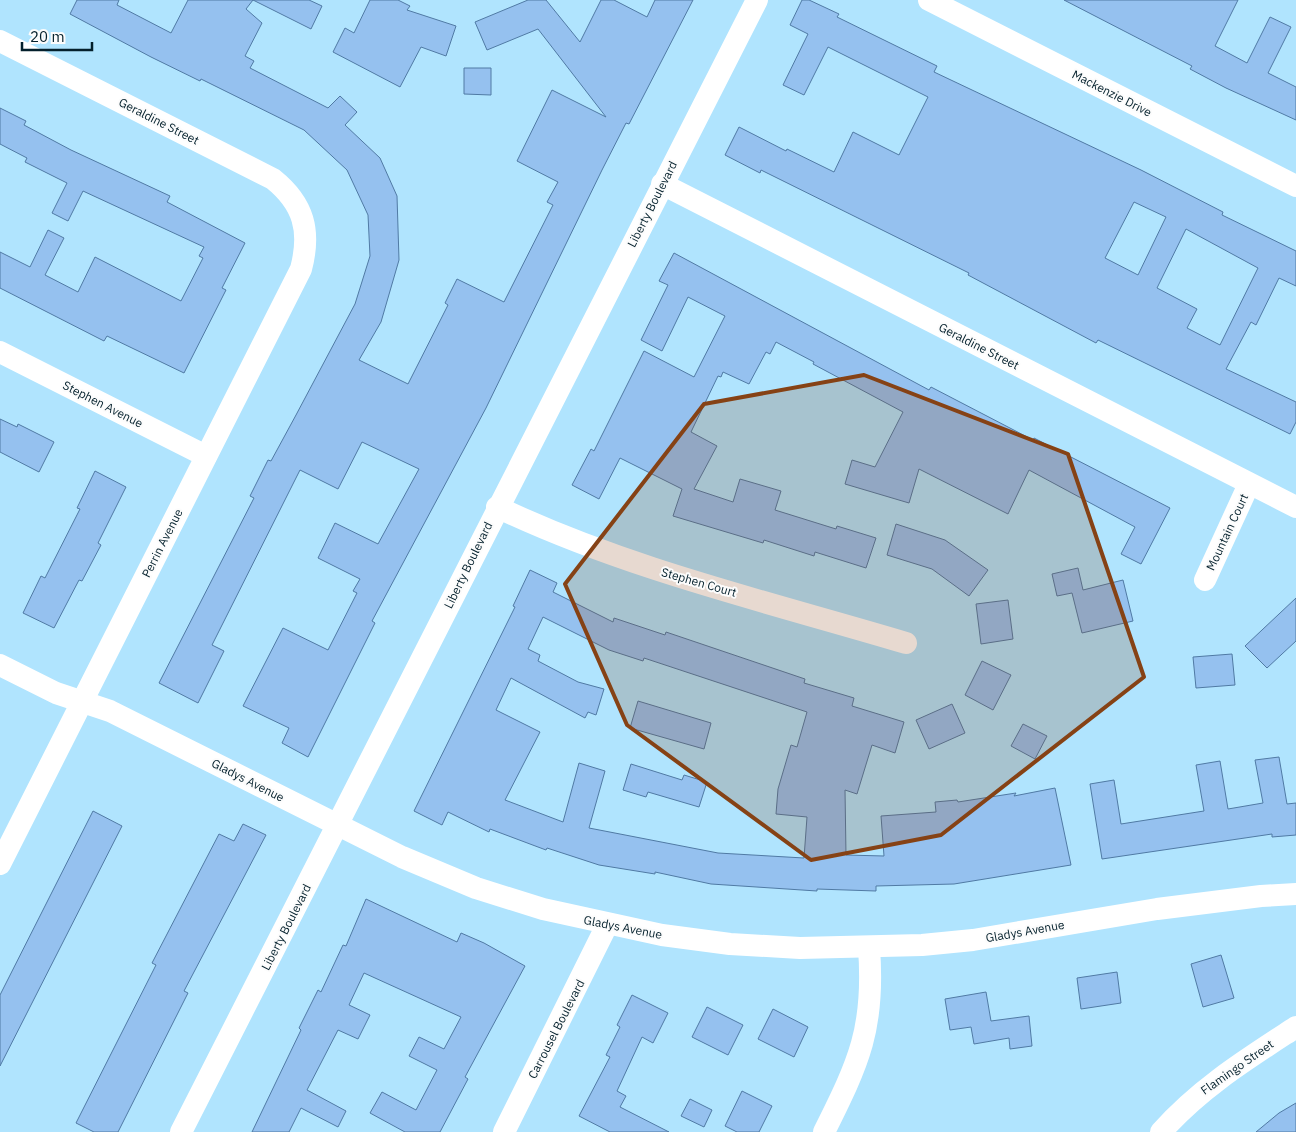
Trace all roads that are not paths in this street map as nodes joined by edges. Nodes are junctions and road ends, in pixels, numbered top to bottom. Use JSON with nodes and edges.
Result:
{"nodes":[{"id":1,"x":757,"y":0,"type":"edge"},
{"id":2,"x":929,"y":0,"type":"edge"},
{"id":3,"x":0,"y":41,"type":"edge"},
{"id":4,"x":662,"y":184,"type":"junction"},
{"id":5,"x":1296,"y":186,"type":"edge"},
{"id":6,"x":302,"y":218,"type":"joint"},
{"id":7,"x":0,"y":352,"type":"edge"},
{"id":8,"x":206,"y":456,"type":"junction"},
{"id":9,"x":1249,"y":484,"type":"junction"},
{"id":10,"x":497,"y":507,"type":"junction"},
{"id":11,"x":1296,"y":507,"type":"edge"},
{"id":12,"x":1205,"y":580,"type":"dead end"},
{"id":13,"x":906,"y":643,"type":"dead end"},
{"id":14,"x":0,"y":665,"type":"edge"},
{"id":15,"x":81,"y":701,"type":"junction"},
{"id":16,"x":338,"y":826,"type":"junction"},
{"id":17,"x":0,"y":864,"type":"edge"},
{"id":18,"x":1296,"y":894,"type":"edge"},
{"id":19,"x":607,"y":925,"type":"junction"},
{"id":20,"x":869,"y":948,"type":"junction"},
{"id":21,"x":1296,"y":1027,"type":"edge"},
{"id":22,"x":181,"y":1132,"type":"edge"},
{"id":23,"x":504,"y":1132,"type":"edge"},
{"id":24,"x":824,"y":1132,"type":"edge"},
{"id":25,"x":1160,"y":1132,"type":"edge"}],
"edges":[{"from":1,"to":4,"type":"street","name":"Liberty Boulevard"},
{"from":2,"to":5,"type":"street","name":"Mackenzie Drive"},
{"from":3,"to":6,"type":"street","name":"Geraldine Street"},
{"from":4,"to":9,"type":"street","name":"Geraldine Street"},
{"from":4,"to":10,"type":"street","name":"Liberty Boulevard"},
{"from":6,"to":8,"type":"street","name":"Perrin Avenue"},
{"from":7,"to":8,"type":"street","name":"Stephen Avenue"},
{"from":8,"to":15,"type":"street","name":"Perrin Avenue"},
{"from":9,"to":11,"type":"street","name":"Geraldine Street"},
{"from":9,"to":12,"type":"street","name":"Mountain Court"},
{"from":10,"to":13,"type":"street","name":"Stephen Court"},
{"from":10,"to":16,"type":"street","name":"Liberty Boulevard"},
{"from":14,"to":15,"type":"street","name":"Gladys Avenue"},
{"from":15,"to":16,"type":"street","name":"Gladys Avenue"},
{"from":15,"to":17,"type":"street","name":"Perrin Avenue"},
{"from":16,"to":19,"type":"street","name":"Gladys Avenue"},
{"from":16,"to":22,"type":"street","name":"Liberty Boulevard"},
{"from":18,"to":20,"type":"street","name":"Gladys Avenue"},
{"from":19,"to":20,"type":"street","name":"Gladys Avenue"},
{"from":19,"to":23,"type":"street","name":"Carrousel Boulevard"},
{"from":20,"to":24,"type":"street"},
{"from":21,"to":25,"type":"street","name":"Flamingo Street"}]}
